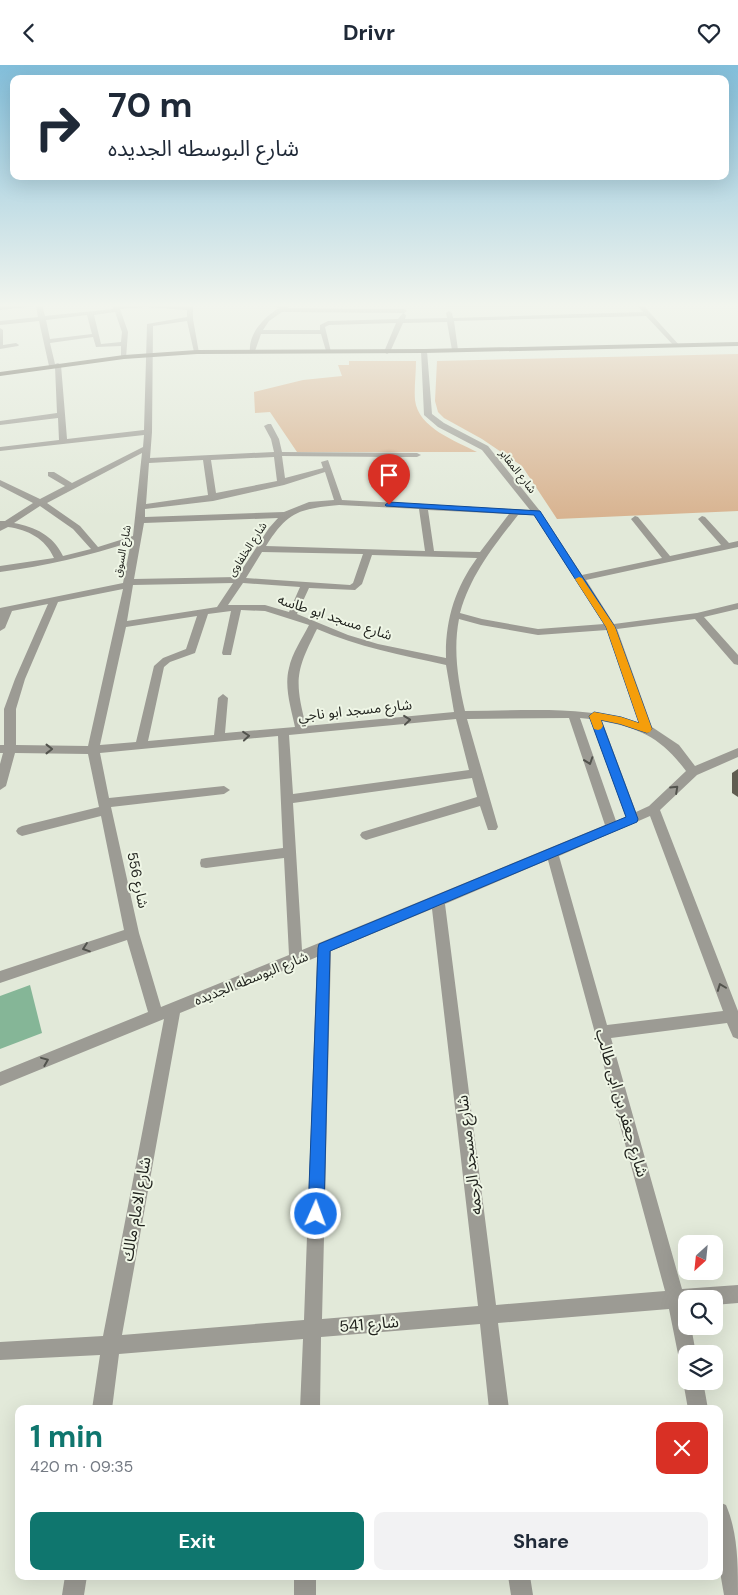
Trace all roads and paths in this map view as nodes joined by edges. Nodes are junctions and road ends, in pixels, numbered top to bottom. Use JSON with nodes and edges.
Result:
{"nodes":[{"id":1,"x":56,"y":375,"type":"edge"},
{"id":2,"x":148,"y":375,"type":"edge"},
{"id":3,"x":425,"y":375,"type":"edge"},
{"id":4,"x":61,"y":415,"type":"junction"},
{"id":5,"x":0,"y":423,"type":"edge"},
{"id":6,"x":268,"y":426,"type":"dead end"},
{"id":7,"x":148,"y":433,"type":"junction"},
{"id":8,"x":63,"y":442,"type":"junction"},
{"id":9,"x":146,"y":448,"type":"junction"},
{"id":10,"x":0,"y":449,"type":"edge"},
{"id":11,"x":277,"y":454,"type":"junction"},
{"id":12,"x":322,"y":455,"type":"junction"},
{"id":13,"x":393,"y":455,"type":"junction"},
{"id":14,"x":417,"y":455,"type":"dead end"},
{"id":15,"x":206,"y":457,"type":"junction"},
{"id":16,"x":145,"y":461,"type":"junction"},
{"id":17,"x":327,"y":469,"type":"junction"},
{"id":18,"x":51,"y":474,"type":"dead end"},
{"id":19,"x":0,"y":483,"type":"edge"},
{"id":20,"x":281,"y":483,"type":"junction"},
{"id":21,"x":400,"y":483,"type":"dead end"},
{"id":22,"x":72,"y":487,"type":"junction"},
{"id":23,"x":213,"y":498,"type":"junction"},
{"id":24,"x":339,"y":502,"type":"junction"},
{"id":25,"x":40,"y":503,"type":"junction"},
{"id":26,"x":423,"y":506,"type":"junction"},
{"id":27,"x":141,"y":507,"type":"junction"},
{"id":28,"x":515,"y":511,"type":"junction"},
{"id":29,"x":537,"y":513,"type":"junction"},
{"id":30,"x":285,"y":515,"type":"junction"},
{"id":31,"x":140,"y":519,"type":"junction"},
{"id":32,"x":634,"y":519,"type":"dead end"},
{"id":33,"x":702,"y":519,"type":"dead end"},
{"id":34,"x":2,"y":525,"type":"edge"},
{"id":35,"x":136,"y":538,"type":"junction"},
{"id":36,"x":738,"y":544,"type":"edge"},
{"id":37,"x":727,"y":546,"type":"junction"},
{"id":38,"x":261,"y":549,"type":"junction"},
{"id":39,"x":97,"y":551,"type":"junction"},
{"id":40,"x":368,"y":552,"type":"junction"},
{"id":41,"x":430,"y":554,"type":"junction"},
{"id":42,"x":484,"y":555,"type":"junction"},
{"id":43,"x":668,"y":559,"type":"junction"},
{"id":44,"x":60,"y":560,"type":"junction"},
{"id":45,"x":0,"y":569,"type":"edge"},
{"id":46,"x":579,"y":579,"type":"junction"},
{"id":47,"x":240,"y":580,"type":"junction"},
{"id":48,"x":127,"y":583,"type":"junction"},
{"id":49,"x":306,"y":585,"type":"junction"},
{"id":50,"x":54,"y":601,"type":"junction"},
{"id":51,"x":738,"y":606,"type":"edge"},
{"id":52,"x":237,"y":607,"type":"junction"},
{"id":53,"x":220,"y":609,"type":"junction"},
{"id":54,"x":4,"y":610,"type":"edge"},
{"id":55,"x":203,"y":613,"type":"junction"},
{"id":56,"x":292,"y":615,"type":"junction"},
{"id":57,"x":454,"y":615,"type":"junction"},
{"id":58,"x":697,"y":616,"type":"junction"},
{"id":59,"x":314,"y":624,"type":"junction"},
{"id":60,"x":120,"y":625,"type":"junction"},
{"id":61,"x":610,"y":627,"type":"junction"},
{"id":62,"x":0,"y":628,"type":"edge"},
{"id":63,"x":227,"y":653,"type":"dead end"},
{"id":64,"x":450,"y":662,"type":"junction"},
{"id":65,"x":738,"y":662,"type":"edge"},
{"id":66,"x":223,"y":698,"type":"dead end"},
{"id":67,"x":573,"y":714,"type":"junction"},
{"id":68,"x":460,"y":715,"type":"junction"},
{"id":69,"x":594,"y":716,"type":"junction"},
{"id":70,"x":647,"y":729,"type":"junction"},
{"id":71,"x":302,"y":731,"type":"junction"},
{"id":72,"x":283,"y":732,"type":"junction"},
{"id":73,"x":219,"y":738,"type":"junction"},
{"id":74,"x":141,"y":745,"type":"junction"},
{"id":75,"x":5,"y":749,"type":"edge"},
{"id":76,"x":93,"y":750,"type":"junction"},
{"id":77,"x":738,"y":752,"type":"edge"},
{"id":78,"x":693,"y":772,"type":"junction"},
{"id":79,"x":475,"y":773,"type":"junction"},
{"id":80,"x":738,"y":773,"type":"edge"},
{"id":81,"x":0,"y":786,"type":"edge"},
{"id":82,"x":224,"y":790,"type":"dead end"},
{"id":83,"x":738,"y":793,"type":"edge"},
{"id":84,"x":287,"y":799,"type":"junction"},
{"id":85,"x":484,"y":800,"type":"junction"},
{"id":86,"x":106,"y":806,"type":"junction"},
{"id":87,"x":653,"y":809,"type":"junction"},
{"id":88,"x":633,"y":819,"type":"junction"},
{"id":89,"x":492,"y":827,"type":"dead end"},
{"id":90,"x":612,"y":827,"type":"junction"},
{"id":91,"x":22,"y":831,"type":"dead end"},
{"id":92,"x":366,"y":835,"type":"dead end"},
{"id":93,"x":290,"y":851,"type":"junction"},
{"id":94,"x":552,"y":853,"type":"junction"},
{"id":95,"x":206,"y":863,"type":"dead end"},
{"id":96,"x":438,"y":901,"type":"junction"},
{"id":97,"x":132,"y":933,"type":"junction"},
{"id":98,"x":324,"y":948,"type":"junction"},
{"id":99,"x":296,"y":959,"type":"junction"},
{"id":100,"x":0,"y":977,"type":"edge"},
{"id":101,"x":173,"y":1010,"type":"junction"},
{"id":102,"x":157,"y":1016,"type":"junction"},
{"id":103,"x":733,"y":1016,"type":"junction"},
{"id":104,"x":602,"y":1032,"type":"junction"},
{"id":105,"x":738,"y":1033,"type":"edge"},
{"id":106,"x":0,"y":1079,"type":"edge"},
{"id":107,"x":738,"y":1294,"type":"edge"},
{"id":108,"x":676,"y":1299,"type":"junction"},
{"id":109,"x":488,"y":1315,"type":"junction"},
{"id":110,"x":313,"y":1328,"type":"junction"},
{"id":111,"x":111,"y":1345,"type":"junction"},
{"id":112,"x":685,"y":1345,"type":"edge"},
{"id":113,"x":0,"y":1351,"type":"edge"},
{"id":114,"x":695,"y":1390,"type":"edge"},
{"id":115,"x":103,"y":1405,"type":"edge"},
{"id":116,"x":310,"y":1405,"type":"edge"},
{"id":117,"x":499,"y":1405,"type":"edge"},
{"id":118,"x":697,"y":1405,"type":"edge"},
{"id":119,"x":723,"y":1533,"type":"edge"},
{"id":120,"x":75,"y":1580,"type":"edge"},
{"id":121,"x":305,"y":1580,"type":"edge"},
{"id":122,"x":520,"y":1580,"type":"edge"},
{"id":123,"x":73,"y":1595,"type":"edge"},
{"id":124,"x":305,"y":1595,"type":"edge"},
{"id":125,"x":522,"y":1595,"type":"edge"},
{"id":126,"x":735,"y":1595,"type":"edge"}],
"edges":[{"from":1,"to":4,"type":"street"},
{"from":2,"to":7,"type":"street","name":"شارع السوق"},
{"from":3,"to":29,"type":"street","name":"شارع المقابر"},
{"from":4,"to":5,"type":"street"},
{"from":4,"to":8,"type":"street"},
{"from":6,"to":11,"type":"street"},
{"from":7,"to":8,"type":"street"},
{"from":7,"to":9,"type":"street","name":"شارع السوق"},
{"from":8,"to":10,"type":"street"},
{"from":9,"to":16,"type":"street","name":"شارع السوق"},
{"from":9,"to":22,"type":"street"},
{"from":11,"to":12,"type":"street"},
{"from":11,"to":15,"type":"street"},
{"from":11,"to":20,"type":"street"},
{"from":12,"to":13,"type":"street"},
{"from":12,"to":17,"type":"street"},
{"from":13,"to":14,"type":"street"},
{"from":13,"to":21,"type":"street"},
{"from":15,"to":16,"type":"street"},
{"from":15,"to":23,"type":"street"},
{"from":16,"to":27,"type":"street","name":"شارع السوق"},
{"from":17,"to":20,"type":"street"},
{"from":17,"to":24,"type":"street"},
{"from":18,"to":22,"type":"street"},
{"from":19,"to":25,"type":"street"},
{"from":20,"to":23,"type":"street"},
{"from":22,"to":25,"type":"street"},
{"from":23,"to":27,"type":"street"},
{"from":24,"to":26,"type":"street","name":"شارع الخلفاوى"},
{"from":24,"to":30,"type":"street","name":"شارع الخلفاوى"},
{"from":25,"to":34,"type":"street"},
{"from":25,"to":39,"type":"street"},
{"from":26,"to":28,"type":"street","name":"شارع الخلفاوى"},
{"from":26,"to":41,"type":"street"},
{"from":27,"to":31,"type":"street","name":"شارع السوق"},
{"from":28,"to":29,"type":"street","name":"شارع الخلفاوى"},
{"from":28,"to":42,"type":"street"},
{"from":29,"to":46,"type":"street","name":"شارع المقابر"},
{"from":30,"to":31,"type":"street"},
{"from":30,"to":38,"type":"street","name":"شارع الخلفاوى"},
{"from":31,"to":35,"type":"street","name":"شارع السوق"},
{"from":32,"to":43,"type":"street"},
{"from":33,"to":37,"type":"street"},
{"from":34,"to":44,"type":"street"},
{"from":35,"to":39,"type":"street"},
{"from":35,"to":48,"type":"street","name":"شارع السوق"},
{"from":36,"to":37,"type":"street"},
{"from":37,"to":43,"type":"street"},
{"from":38,"to":40,"type":"street"},
{"from":38,"to":47,"type":"street","name":"شارع الخلفاوى"},
{"from":39,"to":44,"type":"street"},
{"from":40,"to":41,"type":"street"},
{"from":40,"to":49,"type":"street"},
{"from":41,"to":42,"type":"street"},
{"from":42,"to":57,"type":"street"},
{"from":43,"to":46,"type":"street"},
{"from":44,"to":45,"type":"street"},
{"from":46,"to":61,"type":"street","name":"شارع المقابر"},
{"from":47,"to":48,"type":"street"},
{"from":47,"to":49,"type":"street"},
{"from":47,"to":53,"type":"street","name":"شارع الخلفاوى"},
{"from":48,"to":50,"type":"street"},
{"from":48,"to":60,"type":"street","name":"شارع السوق"},
{"from":49,"to":56,"type":"street"},
{"from":50,"to":54,"type":"street"},
{"from":50,"to":75,"type":"street"},
{"from":51,"to":58,"type":"street"},
{"from":52,"to":53,"type":"street","name":"شارع مسجد ابو طاسه"},
{"from":52,"to":56,"type":"street","name":"شارع مسجد ابو طاسه"},
{"from":52,"to":63,"type":"street"},
{"from":53,"to":55,"type":"street","name":"شارع مسجد ابو طاسه"},
{"from":54,"to":62,"type":"street"},
{"from":55,"to":60,"type":"street","name":"شارع مسجد ابو طاسه"},
{"from":55,"to":74,"type":"street"},
{"from":56,"to":59,"type":"street","name":"شارع مسجد ابو طاسه"},
{"from":57,"to":61,"type":"street"},
{"from":57,"to":64,"type":"street"},
{"from":58,"to":61,"type":"street"},
{"from":58,"to":65,"type":"street"},
{"from":59,"to":64,"type":"street","name":"شارع مسجد ابو طاسه"},
{"from":59,"to":71,"type":"street"},
{"from":60,"to":76,"type":"street","name":"شارع السوق"},
{"from":61,"to":70,"type":"street","name":"شارع المقابر"},
{"from":64,"to":68,"type":"street"},
{"from":66,"to":73,"type":"street"},
{"from":67,"to":68,"type":"street","name":"شارع مسجد ابو ناجي"},
{"from":67,"to":69,"type":"street","name":"شارع مسجد ابو ناجي"},
{"from":67,"to":90,"type":"street","one_way":true},
{"from":71,"to":68,"type":"street","name":"شارع مسجد ابو ناجي","one_way":true},
{"from":68,"to":79,"type":"street"},
{"from":69,"to":70,"type":"street","name":"شارع مسجد ابو ناجي"},
{"from":69,"to":88,"type":"street"},
{"from":70,"to":78,"type":"street","name":"شارع مسجد ابو ناجي"},
{"from":71,"to":72,"type":"street","name":"شارع مسجد ابو ناجي"},
{"from":73,"to":72,"type":"street","name":"شارع مسجد ابو ناجي","one_way":true},
{"from":72,"to":84,"type":"street"},
{"from":73,"to":74,"type":"street","name":"شارع مسجد ابو ناجي"},
{"from":74,"to":76,"type":"street","name":"شارع مسجد ابو ناجي"},
{"from":75,"to":76,"type":"street","name":"شارع مسجد ابو ناجي","one_way":true},
{"from":75,"to":81,"type":"street"},
{"from":76,"to":86,"type":"street","name":"شارع 556"},
{"from":77,"to":78,"type":"street","name":"شارع البوسطه الجديده"},
{"from":87,"to":78,"type":"street","name":"شارع البوسطه الجديده","one_way":true},
{"from":79,"to":84,"type":"street"},
{"from":79,"to":85,"type":"street"},
{"from":80,"to":83,"type":"main road"},
{"from":82,"to":86,"type":"street"},
{"from":84,"to":93,"type":"street"},
{"from":85,"to":89,"type":"street"},
{"from":85,"to":92,"type":"street"},
{"from":86,"to":91,"type":"street"},
{"from":86,"to":97,"type":"street","name":"شارع 556"},
{"from":87,"to":88,"type":"street","name":"شارع البوسطه الجديده"},
{"from":103,"to":87,"type":"street","one_way":true},
{"from":88,"to":90,"type":"street","name":"شارع البوسطه الجديده"},
{"from":90,"to":94,"type":"street","name":"شارع البوسطه الجديده"},
{"from":93,"to":95,"type":"street"},
{"from":93,"to":99,"type":"street"},
{"from":94,"to":96,"type":"street","name":"شارع البوسطه الجديده"},
{"from":94,"to":104,"type":"street","name":"شارع جعفر بن ابى طالب"},
{"from":96,"to":98,"type":"street","name":"شارع البوسطه الجديده"},
{"from":96,"to":109,"type":"street","name":"شارع مسجد الرحمه"},
{"from":97,"to":100,"type":"street","one_way":true},
{"from":97,"to":102,"type":"street","name":"شارع 556"},
{"from":98,"to":99,"type":"street","name":"شارع البوسطه الجديده"},
{"from":98,"to":110,"type":"street"},
{"from":99,"to":101,"type":"street","name":"شارع البوسطه الجديده"},
{"from":101,"to":102,"type":"street","name":"شارع البوسطه الجديده"},
{"from":101,"to":111,"type":"street","name":"شارع الامام مالك"},
{"from":106,"to":102,"type":"street","name":"شارع البوسطه الجديده","one_way":true},
{"from":103,"to":104,"type":"street"},
{"from":103,"to":105,"type":"street"},
{"from":104,"to":108,"type":"street","name":"شارع جعفر بن ابى طالب"},
{"from":107,"to":108,"type":"street","name":"شارع 541"},
{"from":108,"to":109,"type":"street","name":"شارع 541"},
{"from":108,"to":112,"type":"street","name":"شارع جعفر بن ابى طالب"},
{"from":109,"to":110,"type":"street","name":"شارع 541"},
{"from":109,"to":117,"type":"street","name":"شارع مسجد الرحمه"},
{"from":110,"to":111,"type":"street","name":"شارع 541"},
{"from":110,"to":116,"type":"street"},
{"from":111,"to":113,"type":"street","name":"شارع 541"},
{"from":111,"to":115,"type":"street","name":"شارع الامام مالك"},
{"from":114,"to":118,"type":"street"},
{"from":119,"to":126,"type":"street"},
{"from":120,"to":123,"type":"street"},
{"from":121,"to":124,"type":"street"},
{"from":122,"to":125,"type":"street"}]}
